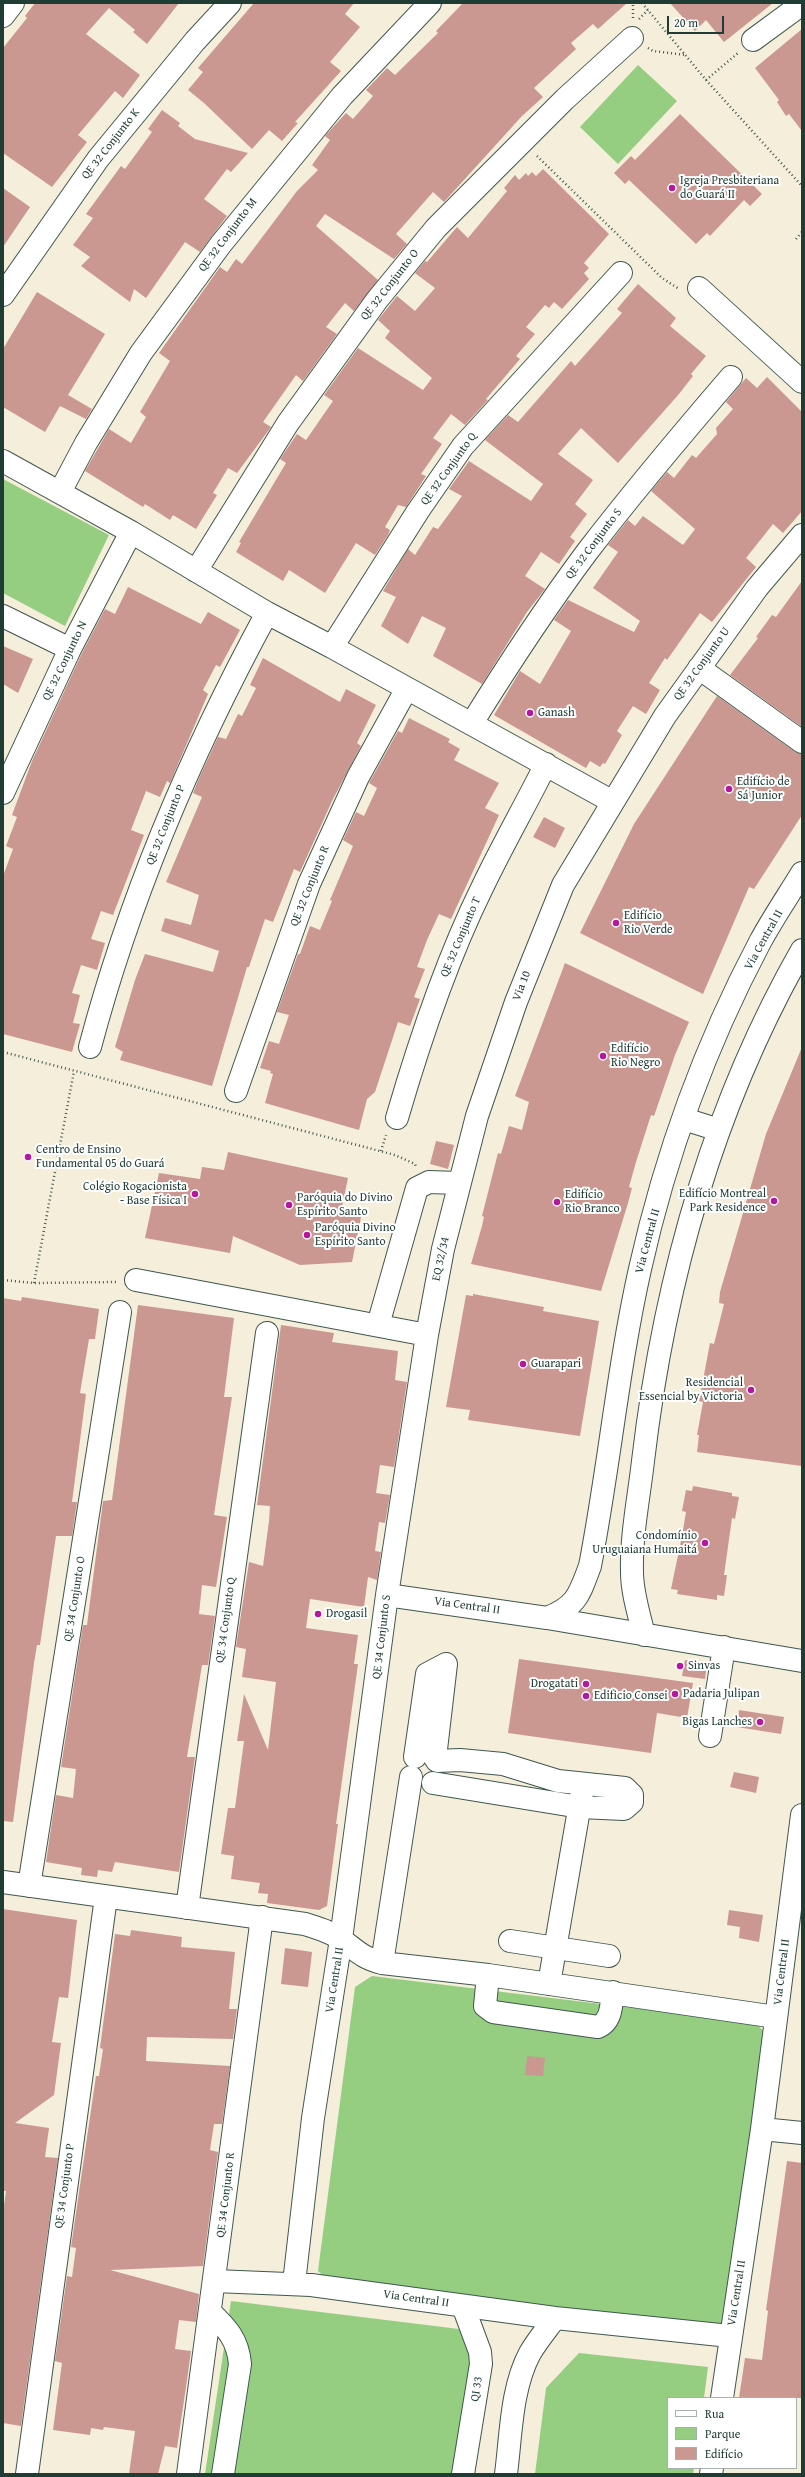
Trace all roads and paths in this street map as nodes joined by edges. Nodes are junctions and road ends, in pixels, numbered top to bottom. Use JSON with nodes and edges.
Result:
{"nodes":[{"id":1,"x":13,"y":3,"type":"edge"},
{"id":2,"x":230,"y":3,"type":"edge"},
{"id":3,"x":430,"y":3,"type":"edge"},
{"id":4,"x":633,"y":3,"type":"edge"},
{"id":5,"x":642,"y":3,"type":"edge"},
{"id":6,"x":802,"y":4,"type":"edge"},
{"id":7,"x":3,"y":16,"type":"edge"},
{"id":8,"x":632,"y":31,"type":"junction"},
{"id":9,"x":753,"y":40,"type":"joint"},
{"id":10,"x":686,"y":55,"type":"junction"},
{"id":11,"x":706,"y":80,"type":"junction"},
{"id":12,"x":521,"y":141,"type":"junction"},
{"id":13,"x":802,"y":186,"type":"edge"},
{"id":14,"x":802,"y":232,"type":"edge"},
{"id":15,"x":796,"y":239,"type":"dead end"},
{"id":16,"x":621,"y":273,"type":"dead end"},
{"id":17,"x":699,"y":288,"type":"joint"},
{"id":18,"x":3,"y":295,"type":"edge"},
{"id":19,"x":731,"y":376,"type":"dead end"},
{"id":20,"x":802,"y":382,"type":"edge"},
{"id":21,"x":3,"y":461,"type":"edge"},
{"id":22,"x":60,"y":492,"type":"junction"},
{"id":23,"x":131,"y":532,"type":"junction"},
{"id":24,"x":797,"y":549,"type":"edge"},
{"id":25,"x":196,"y":571,"type":"junction"},
{"id":26,"x":266,"y":613,"type":"junction"},
{"id":27,"x":3,"y":616,"type":"edge"},
{"id":28,"x":332,"y":647,"type":"junction"},
{"id":29,"x":70,"y":649,"type":"junction"},
{"id":30,"x":698,"y":668,"type":"junction"},
{"id":31,"x":406,"y":690,"type":"junction"},
{"id":32,"x":472,"y":723,"type":"junction"},
{"id":33,"x":802,"y":742,"type":"edge"},
{"id":34,"x":546,"y":764,"type":"junction"},
{"id":35,"x":3,"y":793,"type":"edge"},
{"id":36,"x":614,"y":802,"type":"junction"},
{"id":37,"x":802,"y":873,"type":"edge"},
{"id":38,"x":802,"y":950,"type":"edge"},
{"id":39,"x":90,"y":1047,"type":"dead end"},
{"id":40,"x":3,"y":1052,"type":"edge"},
{"id":41,"x":74,"y":1072,"type":"junction"},
{"id":42,"x":236,"y":1092,"type":"dead end"},
{"id":43,"x":397,"y":1118,"type":"dead end"},
{"id":44,"x":684,"y":1119,"type":"junction"},
{"id":45,"x":719,"y":1130,"type":"junction"},
{"id":46,"x":458,"y":1183,"type":"junction"},
{"id":47,"x":423,"y":1184,"type":"junction"},
{"id":48,"x":3,"y":1280,"type":"edge"},
{"id":49,"x":136,"y":1280,"type":"joint"},
{"id":50,"x":34,"y":1283,"type":"junction"},
{"id":51,"x":120,"y":1312,"type":"dead end"},
{"id":52,"x":378,"y":1325,"type":"junction"},
{"id":53,"x":266,"y":1333,"type":"dead end"},
{"id":54,"x":427,"y":1335,"type":"junction"},
{"id":55,"x":387,"y":1595,"type":"junction"},
{"id":56,"x":547,"y":1618,"type":"junction"},
{"id":57,"x":644,"y":1635,"type":"junction"},
{"id":58,"x":724,"y":1647,"type":"junction"},
{"id":59,"x":802,"y":1661,"type":"edge"},
{"id":60,"x":710,"y":1736,"type":"dead end"},
{"id":61,"x":425,"y":1770,"type":"junction"},
{"id":62,"x":583,"y":1783,"type":"junction"},
{"id":63,"x":580,"y":1807,"type":"junction"},
{"id":64,"x":802,"y":1815,"type":"edge"},
{"id":65,"x":3,"y":1882,"type":"edge"},
{"id":66,"x":29,"y":1886,"type":"junction"},
{"id":67,"x":106,"y":1897,"type":"junction"},
{"id":68,"x":187,"y":1908,"type":"junction"},
{"id":69,"x":262,"y":1917,"type":"junction"},
{"id":70,"x":342,"y":1939,"type":"junction"},
{"id":71,"x":510,"y":1941,"type":"dead end"},
{"id":72,"x":555,"y":1948,"type":"junction"},
{"id":73,"x":609,"y":1956,"type":"dead end"},
{"id":74,"x":389,"y":1964,"type":"junction"},
{"id":75,"x":488,"y":1975,"type":"junction"},
{"id":76,"x":549,"y":1984,"type":"junction"},
{"id":77,"x":613,"y":1992,"type":"junction"},
{"id":78,"x":776,"y":2017,"type":"junction"},
{"id":79,"x":762,"y":2129,"type":"junction"},
{"id":80,"x":802,"y":2134,"type":"edge"},
{"id":81,"x":215,"y":2281,"type":"junction"},
{"id":82,"x":294,"y":2283,"type":"junction"},
{"id":83,"x":463,"y":2306,"type":"junction"},
{"id":84,"x":210,"y":2312,"type":"junction"},
{"id":85,"x":555,"y":2318,"type":"junction"},
{"id":86,"x":730,"y":2336,"type":"junction"},
{"id":87,"x":722,"y":2397,"type":"edge"},
{"id":88,"x":28,"y":2474,"type":"edge"},
{"id":89,"x":188,"y":2474,"type":"edge"},
{"id":90,"x":223,"y":2474,"type":"edge"},
{"id":91,"x":463,"y":2474,"type":"edge"},
{"id":92,"x":506,"y":2474,"type":"edge"}],
"edges":[{"from":1,"to":7,"type":"street"},
{"from":2,"to":18,"type":"street","name":"QE 32 Conjunto K"},
{"from":3,"to":22,"type":"street","name":"QE 32 Conjunto M"},
{"from":4,"to":8,"type":"path"},
{"from":5,"to":10,"type":"path"},
{"from":6,"to":9,"type":"street"},
{"from":8,"to":10,"type":"path"},
{"from":8,"to":12,"type":"street","name":"QE 32 Conjunto O"},
{"from":9,"to":11,"type":"path"},
{"from":10,"to":11,"type":"path"},
{"from":11,"to":13,"type":"path"},
{"from":12,"to":17,"type":"path"},
{"from":12,"to":25,"type":"street","name":"QE 32 Conjunto O"},
{"from":14,"to":15,"type":"path"},
{"from":16,"to":28,"type":"street","name":"QE 32 Conjunto Q"},
{"from":17,"to":20,"type":"street"},
{"from":19,"to":32,"type":"street","name":"QE 32 Conjunto S"},
{"from":21,"to":22,"type":"street"},
{"from":22,"to":23,"type":"street"},
{"from":23,"to":25,"type":"street"},
{"from":23,"to":29,"type":"street","name":"QE 32 Conjunto N"},
{"from":24,"to":30,"type":"street","name":"QE 32 Conjunto U"},
{"from":25,"to":26,"type":"street"},
{"from":26,"to":28,"type":"street"},
{"from":26,"to":39,"type":"street","name":"QE 32 Conjunto P"},
{"from":27,"to":29,"type":"street"},
{"from":28,"to":31,"type":"street"},
{"from":29,"to":35,"type":"street","name":"QE 32 Conjunto N"},
{"from":30,"to":33,"type":"street"},
{"from":30,"to":36,"type":"street","name":"QE 32 Conjunto U"},
{"from":31,"to":32,"type":"street"},
{"from":31,"to":42,"type":"street","name":"QE 32 Conjunto R"},
{"from":32,"to":34,"type":"street"},
{"from":34,"to":36,"type":"street"},
{"from":34,"to":43,"type":"street","name":"QE 32 Conjunto T"},
{"from":36,"to":46,"type":"street","name":"Via 10"},
{"from":37,"to":44,"type":"street","name":"Via Central II"},
{"from":38,"to":45,"type":"street"},
{"from":40,"to":41,"type":"path"},
{"from":41,"to":47,"type":"path"},
{"from":41,"to":50,"type":"path"},
{"from":44,"to":45,"type":"street"},
{"from":44,"to":56,"type":"street","name":"Via Central II"},
{"from":45,"to":57,"type":"street"},
{"from":46,"to":47,"type":"street"},
{"from":46,"to":54,"type":"street","name":"EQ 32/34"},
{"from":47,"to":52,"type":"street"},
{"from":48,"to":50,"type":"path"},
{"from":49,"to":50,"type":"path"},
{"from":49,"to":52,"type":"street"},
{"from":51,"to":66,"type":"street","name":"QE 34 Conjunto O"},
{"from":52,"to":54,"type":"street"},
{"from":53,"to":68,"type":"street","name":"QE 34 Conjunto Q"},
{"from":54,"to":55,"type":"street","name":"QE 34 Conjunto S"},
{"from":55,"to":56,"type":"street","name":"Via Central II"},
{"from":55,"to":70,"type":"street","name":"QE 34 Conjunto S"},
{"from":56,"to":57,"type":"street","name":"Via Central II"},
{"from":57,"to":58,"type":"street","name":"Via Central II"},
{"from":58,"to":59,"type":"street","name":"Via Central II"},
{"from":58,"to":60,"type":"street"},
{"from":61,"to":62,"type":"street"},
{"from":61,"to":63,"type":"street"},
{"from":61,"to":74,"type":"street"},
{"from":62,"to":63,"type":"street"},
{"from":62,"to":63,"type":"street"},
{"from":63,"to":72,"type":"street"},
{"from":64,"to":78,"type":"street","name":"Via Central II"},
{"from":65,"to":66,"type":"street"},
{"from":66,"to":67,"type":"street"},
{"from":67,"to":68,"type":"street"},
{"from":67,"to":88,"type":"street","name":"QE 34 Conjunto P"},
{"from":68,"to":69,"type":"street"},
{"from":69,"to":70,"type":"street"},
{"from":69,"to":81,"type":"street","name":"QE 34 Conjunto R"},
{"from":70,"to":74,"type":"street"},
{"from":70,"to":82,"type":"street","name":"Via Central II"},
{"from":71,"to":72,"type":"street"},
{"from":72,"to":73,"type":"street"},
{"from":72,"to":76,"type":"street"},
{"from":74,"to":75,"type":"street"},
{"from":75,"to":76,"type":"street"},
{"from":75,"to":77,"type":"street"},
{"from":76,"to":77,"type":"street"},
{"from":77,"to":78,"type":"street"},
{"from":78,"to":79,"type":"street","name":"Via Central II"},
{"from":79,"to":80,"type":"street"},
{"from":79,"to":86,"type":"street","name":"Via Central II"},
{"from":81,"to":82,"type":"street","name":"Via Central II"},
{"from":81,"to":84,"type":"street","name":"QE 34 Conjunto R"},
{"from":82,"to":83,"type":"street","name":"Via Central II"},
{"from":83,"to":85,"type":"street","name":"Via Central II"},
{"from":83,"to":91,"type":"street","name":"QI 33"},
{"from":84,"to":89,"type":"street","name":"QE 34 Conjunto R"},
{"from":84,"to":90,"type":"street"},
{"from":85,"to":86,"type":"street","name":"Via Central II"},
{"from":85,"to":92,"type":"street"},
{"from":86,"to":87,"type":"street"}]}
